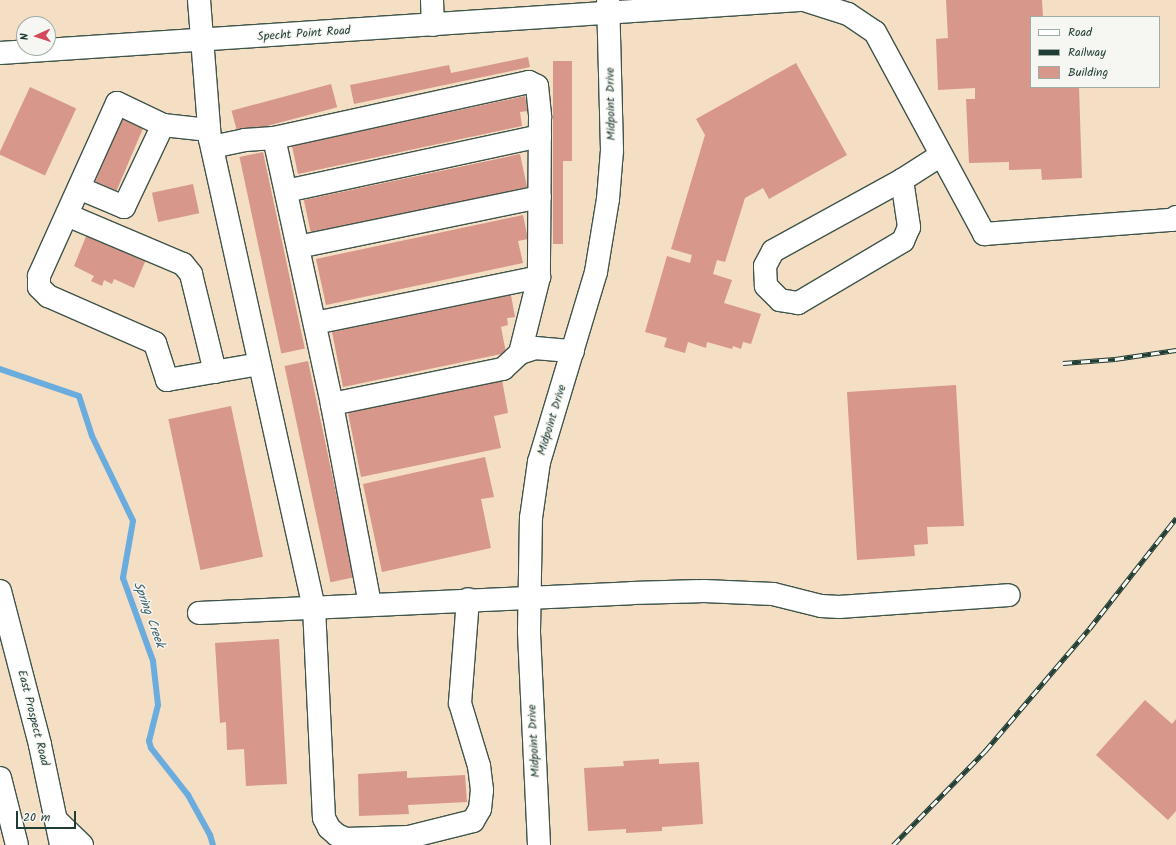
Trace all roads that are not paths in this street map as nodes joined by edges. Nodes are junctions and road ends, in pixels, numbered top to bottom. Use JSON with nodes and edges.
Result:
{"nodes":[{"id":1,"x":199,"y":0,"type":"edge"},
{"id":2,"x":432,"y":0,"type":"edge"},
{"id":3,"x":806,"y":0,"type":"edge"},
{"id":4,"x":608,"y":7,"type":"edge"},
{"id":5,"x":433,"y":25,"type":"junction"},
{"id":6,"x":202,"y":40,"type":"junction"},
{"id":7,"x":0,"y":53,"type":"edge"},
{"id":8,"x":163,"y":125,"type":"junction"},
{"id":9,"x":540,"y":136,"type":"junction"},
{"id":10,"x":274,"y":138,"type":"junction"},
{"id":11,"x":211,"y":139,"type":"junction"},
{"id":12,"x":941,"y":155,"type":"junction"},
{"id":13,"x":902,"y":180,"type":"junction"},
{"id":14,"x":78,"y":188,"type":"junction"},
{"id":15,"x":286,"y":192,"type":"junction"},
{"id":16,"x":540,"y":197,"type":"junction"},
{"id":17,"x":67,"y":216,"type":"junction"},
{"id":18,"x":1176,"y":217,"type":"edge"},
{"id":19,"x":298,"y":248,"type":"junction"},
{"id":20,"x":539,"y":277,"type":"junction"},
{"id":21,"x":315,"y":323,"type":"junction"},
{"id":22,"x":573,"y":351,"type":"junction"},
{"id":23,"x":520,"y":353,"type":"junction"},
{"id":24,"x":260,"y":364,"type":"junction"},
{"id":25,"x":215,"y":372,"type":"junction"},
{"id":26,"x":332,"y":404,"type":"junction"},
{"id":27,"x":0,"y":591,"type":"edge"},
{"id":28,"x":1009,"y":595,"type":"dead end"},
{"id":29,"x":529,"y":596,"type":"junction"},
{"id":30,"x":468,"y":599,"type":"junction"},
{"id":31,"x":370,"y":604,"type":"junction"},
{"id":32,"x":314,"y":607,"type":"junction"},
{"id":33,"x":198,"y":613,"type":"dead end"},
{"id":34,"x":0,"y":778,"type":"edge"},
{"id":35,"x":56,"y":820,"type":"junction"},
{"id":36,"x":14,"y":840,"type":"edge"},
{"id":37,"x":61,"y":845,"type":"edge"},
{"id":38,"x":82,"y":845,"type":"edge"},
{"id":39,"x":539,"y":845,"type":"edge"}],
"edges":[{"from":1,"to":6,"type":"street"},
{"from":2,"to":5,"type":"street"},
{"from":3,"to":4,"type":"street","name":"Specht Point Road"},
{"from":3,"to":12,"type":"street"},
{"from":4,"to":5,"type":"street","name":"Specht Point Road"},
{"from":4,"to":22,"type":"street","name":"Midpoint Drive"},
{"from":5,"to":6,"type":"street","name":"Specht Point Road"},
{"from":6,"to":7,"type":"street","name":"Specht Point Road"},
{"from":6,"to":11,"type":"street"},
{"from":8,"to":11,"type":"street"},
{"from":8,"to":14,"type":"street"},
{"from":8,"to":14,"type":"street"},
{"from":9,"to":10,"type":"street"},
{"from":9,"to":15,"type":"street"},
{"from":9,"to":16,"type":"street"},
{"from":10,"to":11,"type":"street"},
{"from":10,"to":15,"type":"street"},
{"from":11,"to":24,"type":"street"},
{"from":12,"to":13,"type":"street"},
{"from":12,"to":18,"type":"street"},
{"from":13,"to":13,"type":"street"},
{"from":14,"to":17,"type":"street"},
{"from":15,"to":19,"type":"street"},
{"from":16,"to":19,"type":"street"},
{"from":16,"to":20,"type":"street"},
{"from":17,"to":25,"type":"street"},
{"from":17,"to":25,"type":"street"},
{"from":19,"to":21,"type":"street"},
{"from":20,"to":21,"type":"street"},
{"from":20,"to":23,"type":"street"},
{"from":21,"to":26,"type":"street"},
{"from":22,"to":23,"type":"street"},
{"from":22,"to":29,"type":"street","name":"Midpoint Drive"},
{"from":23,"to":26,"type":"street"},
{"from":24,"to":25,"type":"street"},
{"from":24,"to":32,"type":"street"},
{"from":26,"to":31,"type":"street"},
{"from":27,"to":35,"type":"street","name":"East Prospect Road"},
{"from":28,"to":29,"type":"street"},
{"from":29,"to":30,"type":"street"},
{"from":29,"to":39,"type":"street","name":"Midpoint Drive"},
{"from":30,"to":31,"type":"street"},
{"from":30,"to":32,"type":"street"},
{"from":31,"to":32,"type":"street"},
{"from":32,"to":33,"type":"street"},
{"from":34,"to":36,"type":"street"},
{"from":35,"to":37,"type":"street","name":"East Prospect Road"},
{"from":35,"to":38,"type":"street"}]}
